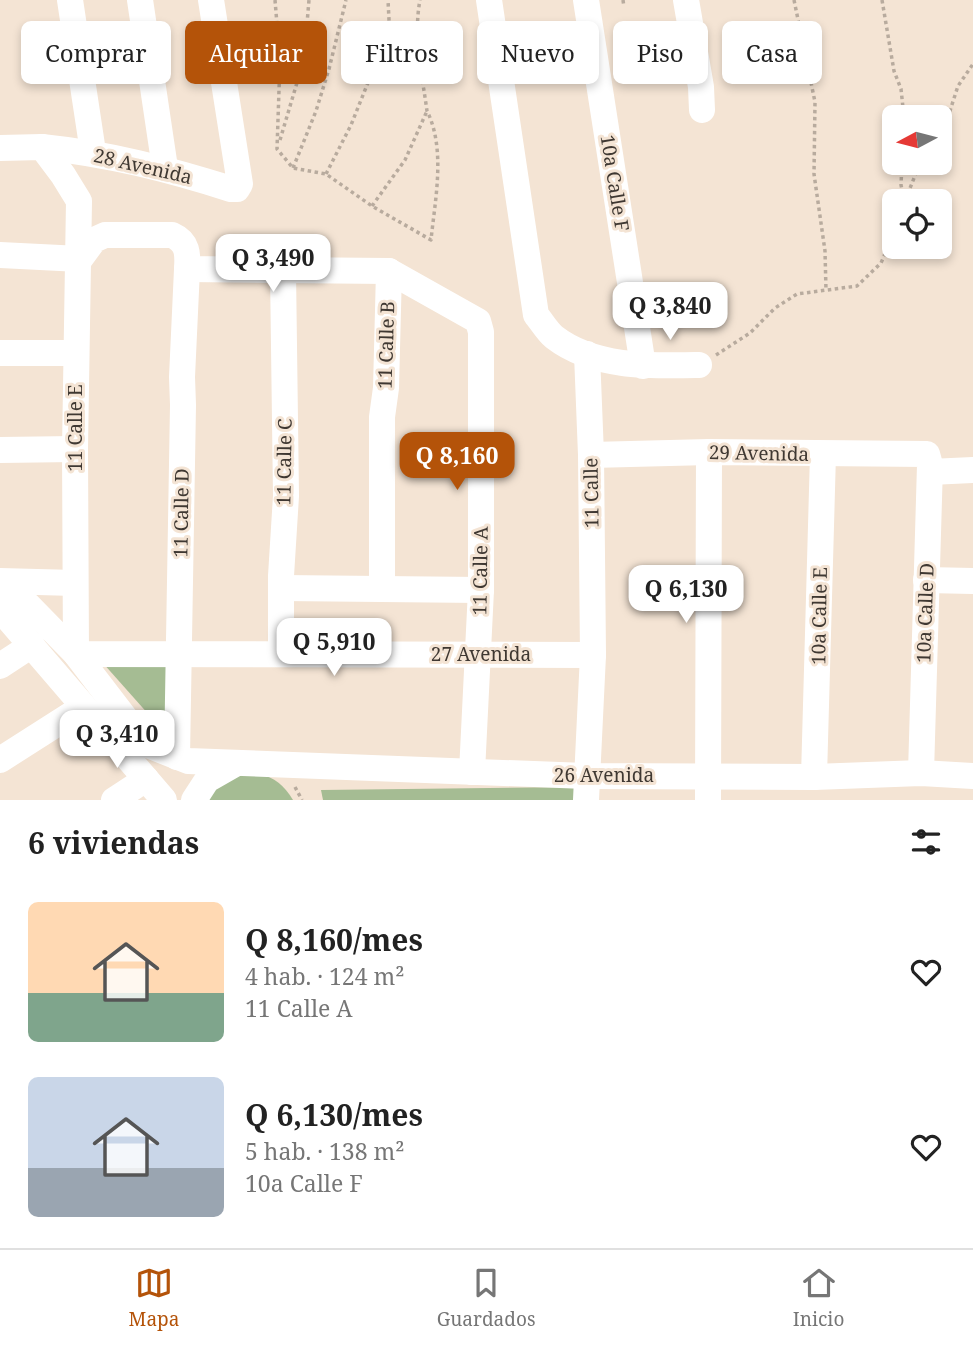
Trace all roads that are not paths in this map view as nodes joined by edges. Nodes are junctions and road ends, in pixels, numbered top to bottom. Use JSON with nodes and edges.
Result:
{"nodes":[{"id":1,"x":70,"y":0,"type":"edge"},
{"id":2,"x":140,"y":0,"type":"edge"},
{"id":3,"x":211,"y":0,"type":"edge"},
{"id":4,"x":489,"y":0,"type":"edge"},
{"id":5,"x":586,"y":0,"type":"edge"},
{"id":6,"x":686,"y":0,"type":"edge"},
{"id":7,"x":702,"y":110,"type":"dead end"},
{"id":8,"x":0,"y":148,"type":"edge"},
{"id":9,"x":42,"y":148,"type":"junction"},
{"id":10,"x":93,"y":152,"type":"junction"},
{"id":11,"x":165,"y":168,"type":"junction"},
{"id":12,"x":0,"y":255,"type":"edge"},
{"id":13,"x":80,"y":259,"type":"junction"},
{"id":14,"x":187,"y":269,"type":"junction"},
{"id":15,"x":283,"y":271,"type":"junction"},
{"id":16,"x":389,"y":271,"type":"junction"},
{"id":17,"x":0,"y":353,"type":"edge"},
{"id":18,"x":76,"y":353,"type":"junction"},
{"id":19,"x":587,"y":354,"type":"junction"},
{"id":20,"x":699,"y":365,"type":"road end"},
{"id":21,"x":643,"y":366,"type":"junction"},
{"id":22,"x":75,"y":449,"type":"junction"},
{"id":23,"x":0,"y":450,"type":"edge"},
{"id":24,"x":709,"y":452,"type":"junction"},
{"id":25,"x":823,"y":454,"type":"junction"},
{"id":26,"x":591,"y":455,"type":"junction"},
{"id":27,"x":929,"y":463,"type":"junction"},
{"id":28,"x":973,"y":470,"type":"edge"},
{"id":29,"x":926,"y":580,"type":"junction"},
{"id":30,"x":973,"y":581,"type":"edge"},
{"id":31,"x":0,"y":583,"type":"edge"},
{"id":32,"x":75,"y":583,"type":"junction"},
{"id":33,"x":281,"y":588,"type":"junction"},
{"id":34,"x":382,"y":588,"type":"junction"},
{"id":35,"x":481,"y":590,"type":"junction"},
{"id":36,"x":0,"y":609,"type":"edge"},
{"id":37,"x":32,"y":645,"type":"junction"},
{"id":38,"x":179,"y":653,"type":"junction"},
{"id":39,"x":76,"y":654,"type":"junction"},
{"id":40,"x":282,"y":654,"type":"junction"},
{"id":41,"x":479,"y":654,"type":"junction"},
{"id":42,"x":593,"y":655,"type":"junction"},
{"id":43,"x":0,"y":666,"type":"edge"},
{"id":44,"x":83,"y":706,"type":"junction"},
{"id":45,"x":177,"y":757,"type":"junction"},
{"id":46,"x":0,"y":760,"type":"edge"},
{"id":47,"x":235,"y":764,"type":"junction"},
{"id":48,"x":472,"y":772,"type":"junction"},
{"id":49,"x":921,"y":773,"type":"junction"},
{"id":50,"x":973,"y":776,"type":"edge"},
{"id":51,"x":814,"y":777,"type":"junction"},
{"id":52,"x":146,"y":779,"type":"junction"},
{"id":53,"x":586,"y":788,"type":"edge"},
{"id":54,"x":709,"y":788,"type":"edge"},
{"id":55,"x":114,"y":800,"type":"edge"},
{"id":56,"x":163,"y":800,"type":"edge"},
{"id":57,"x":194,"y":800,"type":"edge"}],
"edges":[{"from":1,"to":10,"type":"street"},
{"from":2,"to":11,"type":"street"},
{"from":3,"to":11,"type":"street","name":"28 Avenida"},
{"from":4,"to":19,"type":"street"},
{"from":5,"to":21,"type":"street","name":"10a Calle F"},
{"from":6,"to":7,"type":"street"},
{"from":8,"to":9,"type":"street","name":"28 Avenida"},
{"from":9,"to":10,"type":"street","name":"28 Avenida"},
{"from":9,"to":13,"type":"street","name":"11 Calle E"},
{"from":10,"to":11,"type":"street","name":"28 Avenida"},
{"from":12,"to":13,"type":"street"},
{"from":13,"to":14,"type":"street","name":"11 Calle D"},
{"from":13,"to":18,"type":"street","name":"11 Calle E"},
{"from":14,"to":15,"type":"street"},
{"from":14,"to":38,"type":"street","name":"11 Calle D"},
{"from":15,"to":16,"type":"street"},
{"from":15,"to":33,"type":"street","name":"11 Calle C"},
{"from":16,"to":34,"type":"street","name":"11 Calle B"},
{"from":16,"to":35,"type":"street","name":"11 Calle A"},
{"from":17,"to":18,"type":"street"},
{"from":18,"to":22,"type":"street","name":"11 Calle E"},
{"from":19,"to":21,"type":"street"},
{"from":19,"to":26,"type":"street","name":"11 Calle"},
{"from":20,"to":21,"type":"street"},
{"from":22,"to":23,"type":"street"},
{"from":22,"to":32,"type":"street","name":"11 Calle E"},
{"from":24,"to":25,"type":"street","name":"29 Avenida"},
{"from":24,"to":26,"type":"street","name":"29 Avenida"},
{"from":24,"to":54,"type":"street"},
{"from":25,"to":27,"type":"street","name":"29 Avenida"},
{"from":25,"to":51,"type":"street","name":"10a Calle E"},
{"from":26,"to":42,"type":"street","name":"11 Calle"},
{"from":27,"to":28,"type":"street","name":"29 Avenida"},
{"from":27,"to":29,"type":"street","name":"10a Calle D"},
{"from":29,"to":30,"type":"street"},
{"from":29,"to":49,"type":"street","name":"10a Calle D"},
{"from":31,"to":32,"type":"street"},
{"from":31,"to":39,"type":"street"},
{"from":32,"to":39,"type":"street","name":"11 Calle E"},
{"from":33,"to":34,"type":"street"},
{"from":33,"to":40,"type":"street","name":"11 Calle C"},
{"from":34,"to":35,"type":"street"},
{"from":35,"to":41,"type":"street","name":"11 Calle A"},
{"from":36,"to":37,"type":"street"},
{"from":37,"to":43,"type":"street"},
{"from":37,"to":44,"type":"street"},
{"from":38,"to":39,"type":"street","name":"27 Avenida"},
{"from":38,"to":40,"type":"street","name":"27 Avenida"},
{"from":38,"to":45,"type":"street","name":"11 Calle D"},
{"from":39,"to":45,"type":"street"},
{"from":40,"to":41,"type":"street","name":"27 Avenida"},
{"from":41,"to":42,"type":"street","name":"27 Avenida"},
{"from":41,"to":48,"type":"street","name":"11 Calle A"},
{"from":42,"to":53,"type":"street","name":"11 Calle"},
{"from":44,"to":46,"type":"street"},
{"from":44,"to":52,"type":"street"},
{"from":45,"to":47,"type":"street"},
{"from":47,"to":48,"type":"street","name":"26 Avenida"},
{"from":47,"to":57,"type":"street"},
{"from":48,"to":53,"type":"street","name":"26 Avenida"},
{"from":49,"to":50,"type":"street","name":"26 Avenida"},
{"from":49,"to":51,"type":"street","name":"26 Avenida"},
{"from":51,"to":54,"type":"street","name":"26 Avenida"},
{"from":52,"to":55,"type":"street"},
{"from":52,"to":56,"type":"street"},
{"from":53,"to":54,"type":"street","name":"26 Avenida"}]}
